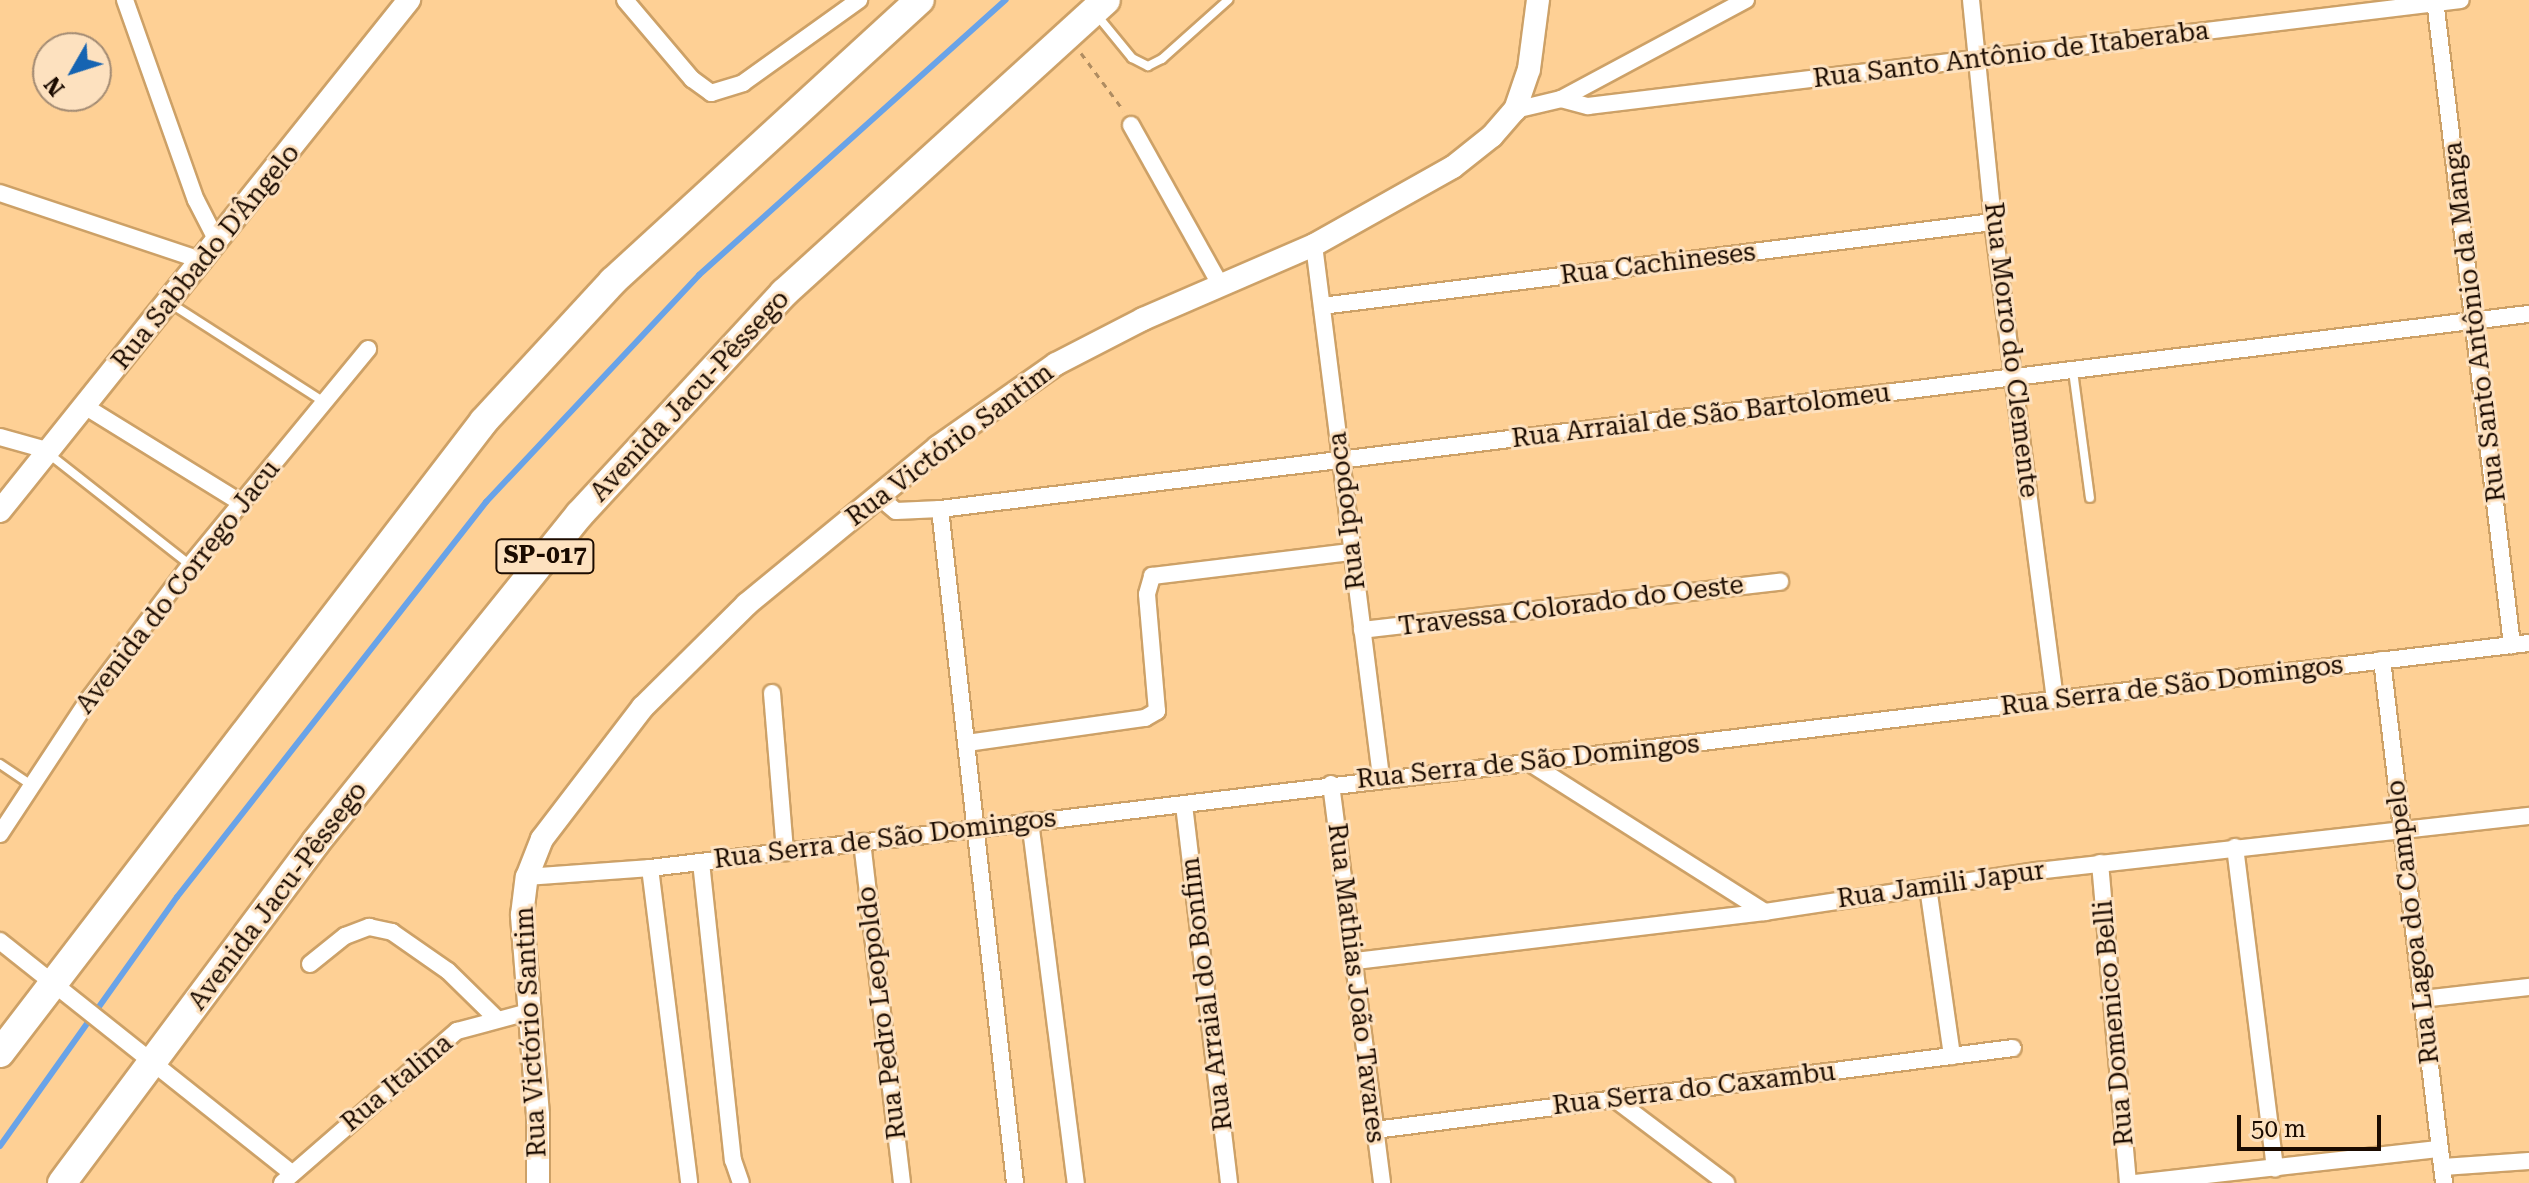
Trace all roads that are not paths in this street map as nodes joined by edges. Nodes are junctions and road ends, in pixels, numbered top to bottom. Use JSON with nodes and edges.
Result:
{"nodes":[{"id":1,"x":125,"y":0,"type":"edge"},
{"id":2,"x":409,"y":0,"type":"edge"},
{"id":3,"x":625,"y":0,"type":"edge"},
{"id":4,"x":859,"y":0,"type":"edge"},
{"id":5,"x":920,"y":0,"type":"edge"},
{"id":6,"x":1228,"y":0,"type":"edge"},
{"id":7,"x":1538,"y":0,"type":"edge"},
{"id":8,"x":1746,"y":0,"type":"edge"},
{"id":9,"x":1971,"y":0,"type":"edge"},
{"id":10,"x":2461,"y":0,"type":"edge"},
{"id":11,"x":2435,"y":2,"type":"edge"},
{"id":12,"x":1100,"y":6,"type":"edge"},
{"id":13,"x":1977,"y":59,"type":"junction"},
{"id":14,"x":1561,"y":99,"type":"junction"},
{"id":15,"x":1515,"y":110,"type":"junction"},
{"id":16,"x":1131,"y":125,"type":"road end"},
{"id":17,"x":0,"y":193,"type":"edge"},
{"id":18,"x":1993,"y":222,"type":"junction"},
{"id":19,"x":1314,"y":245,"type":"junction"},
{"id":20,"x":210,"y":252,"type":"junction"},
{"id":21,"x":1221,"y":286,"type":"junction"},
{"id":22,"x":169,"y":302,"type":"junction"},
{"id":23,"x":1322,"y":306,"type":"junction"},
{"id":24,"x":2529,"y":314,"type":"edge"},
{"id":25,"x":2476,"y":321,"type":"junction"},
{"id":26,"x":368,"y":349,"type":"dead end"},
{"id":27,"x":2073,"y":371,"type":"junction"},
{"id":28,"x":2016,"y":378,"type":"junction"},
{"id":29,"x":324,"y":402,"type":"junction"},
{"id":30,"x":86,"y":407,"type":"junction"},
{"id":31,"x":0,"y":437,"type":"edge"},
{"id":32,"x":49,"y":452,"type":"junction"},
{"id":33,"x":1341,"y":459,"type":"junction"},
{"id":34,"x":878,"y":496,"type":"junction"},
{"id":35,"x":2090,"y":498,"type":"dead end"},
{"id":36,"x":240,"y":502,"type":"junction"},
{"id":37,"x":940,"y":509,"type":"junction"},
{"id":38,"x":0,"y":511,"type":"edge"},
{"id":39,"x":1351,"y":552,"type":"junction"},
{"id":40,"x":190,"y":565,"type":"junction"},
{"id":41,"x":1780,"y":582,"type":"dead end"},
{"id":42,"x":1362,"y":630,"type":"junction"},
{"id":43,"x":2521,"y":644,"type":"edge"},
{"id":44,"x":2382,"y":660,"type":"junction"},
{"id":45,"x":772,"y":693,"type":"dead end"},
{"id":46,"x":2055,"y":700,"type":"junction"},
{"id":47,"x":967,"y":743,"type":"junction"},
{"id":48,"x":1530,"y":763,"type":"junction"},
{"id":49,"x":0,"y":764,"type":"edge"},
{"id":50,"x":1381,"y":777,"type":"junction"},
{"id":51,"x":1331,"y":784,"type":"junction"},
{"id":52,"x":31,"y":785,"type":"junction"},
{"id":53,"x":1184,"y":805,"type":"junction"},
{"id":54,"x":2529,"y":816,"type":"edge"},
{"id":55,"x":1030,"y":821,"type":"junction"},
{"id":56,"x":978,"y":827,"type":"junction"},
{"id":57,"x":2401,"y":830,"type":"junction"},
{"id":58,"x":0,"y":834,"type":"edge"},
{"id":59,"x":862,"y":842,"type":"junction"},
{"id":60,"x":2235,"y":847,"type":"junction"},
{"id":61,"x":785,"y":852,"type":"junction"},
{"id":62,"x":701,"y":862,"type":"junction"},
{"id":63,"x":2100,"y":863,"type":"junction"},
{"id":64,"x":650,"y":868,"type":"junction"},
{"id":65,"x":527,"y":877,"type":"junction"},
{"id":66,"x":1928,"y":887,"type":"junction"},
{"id":67,"x":1765,"y":912,"type":"junction"},
{"id":68,"x":0,"y":941,"type":"edge"},
{"id":69,"x":1355,"y":961,"type":"junction"},
{"id":70,"x":310,"y":964,"type":"dead end"},
{"id":71,"x":2529,"y":987,"type":"edge"},
{"id":72,"x":61,"y":992,"type":"junction"},
{"id":73,"x":2422,"y":999,"type":"junction"},
{"id":74,"x":528,"y":1012,"type":"junction"},
{"id":75,"x":495,"y":1017,"type":"junction"},
{"id":76,"x":2013,"y":1048,"type":"dead end"},
{"id":77,"x":0,"y":1053,"type":"edge"},
{"id":78,"x":1952,"y":1056,"type":"junction"},
{"id":79,"x":150,"y":1058,"type":"junction"},
{"id":80,"x":1616,"y":1100,"type":"junction"},
{"id":81,"x":1375,"y":1130,"type":"junction"},
{"id":82,"x":2440,"y":1149,"type":"junction"},
{"id":83,"x":2529,"y":1161,"type":"edge"},
{"id":84,"x":2275,"y":1169,"type":"junction"},
{"id":85,"x":2444,"y":1175,"type":"edge"},
{"id":86,"x":287,"y":1178,"type":"edge"},
{"id":87,"x":62,"y":1183,"type":"edge"},
{"id":88,"x":538,"y":1183,"type":"edge"},
{"id":89,"x":689,"y":1183,"type":"edge"},
{"id":90,"x":741,"y":1183,"type":"edge"},
{"id":91,"x":902,"y":1183,"type":"edge"},
{"id":92,"x":1015,"y":1183,"type":"edge"},
{"id":93,"x":1076,"y":1183,"type":"edge"},
{"id":94,"x":1229,"y":1183,"type":"edge"},
{"id":95,"x":1382,"y":1183,"type":"edge"},
{"id":96,"x":1726,"y":1183,"type":"edge"},
{"id":97,"x":2128,"y":1183,"type":"edge"},
{"id":98,"x":2135,"y":1183,"type":"edge"}],
"edges":[{"from":1,"to":20,"type":"street"},
{"from":2,"to":20,"type":"street","name":"Rua Sabbado D'Ângelo"},
{"from":3,"to":4,"type":"street"},
{"from":5,"to":72,"type":"highway"},
{"from":6,"to":12,"type":"lane"},
{"from":7,"to":15,"type":"street"},
{"from":8,"to":14,"type":"street"},
{"from":9,"to":13,"type":"street","name":"Rua Morro do Clemente"},
{"from":10,"to":11,"type":"street","name":"Rua Santo Antônio de Itaberaba"},
{"from":11,"to":13,"type":"street","name":"Rua Santo Antônio de Itaberaba"},
{"from":11,"to":25,"type":"street","name":"Rua Santo Antônio da Manga"},
{"from":12,"to":79,"type":"highway","name":"Avenida Jacu-Pêssego","number":"SP-017"},
{"from":13,"to":14,"type":"street","name":"Rua Santo Antônio de Itaberaba"},
{"from":13,"to":18,"type":"street","name":"Rua Morro do Clemente"},
{"from":14,"to":15,"type":"street"},
{"from":15,"to":19,"type":"street","name":"Rua Victório Santim"},
{"from":16,"to":21,"type":"street"},
{"from":17,"to":20,"type":"street"},
{"from":18,"to":23,"type":"street","name":"Rua Cachineses"},
{"from":18,"to":28,"type":"street","name":"Rua Morro do Clemente"},
{"from":19,"to":21,"type":"street","name":"Rua Victório Santim"},
{"from":19,"to":23,"type":"street","name":"Rua Ipopoca"},
{"from":20,"to":22,"type":"street","name":"Rua Sabbado D'Ângelo"},
{"from":21,"to":34,"type":"street","name":"Rua Victório Santim"},
{"from":22,"to":29,"type":"lane"},
{"from":22,"to":30,"type":"street","name":"Rua Sabbado D'Ângelo"},
{"from":23,"to":33,"type":"street","name":"Rua Ipopoca"},
{"from":24,"to":25,"type":"street","name":"Rua Arraial de São Bartolomeu"},
{"from":25,"to":27,"type":"street","name":"Rua Arraial de São Bartolomeu"},
{"from":25,"to":43,"type":"street","name":"Rua Santo Antônio da Manga"},
{"from":26,"to":29,"type":"street","name":"Avenida do Corrego Jacu"},
{"from":27,"to":28,"type":"street","name":"Rua Arraial de São Bartolomeu"},
{"from":27,"to":35,"type":"lane"},
{"from":28,"to":33,"type":"street","name":"Rua Arraial de São Bartolomeu"},
{"from":28,"to":46,"type":"street","name":"Rua Morro do Clemente"},
{"from":29,"to":36,"type":"street","name":"Avenida do Corrego Jacu"},
{"from":30,"to":32,"type":"street","name":"Rua Sabbado D'Ângelo"},
{"from":30,"to":36,"type":"street"},
{"from":31,"to":32,"type":"street"},
{"from":32,"to":38,"type":"street","name":"Rua Sabbado D'Ângelo"},
{"from":32,"to":40,"type":"lane"},
{"from":33,"to":37,"type":"street","name":"Rua Arraial de São Bartolomeu"},
{"from":33,"to":39,"type":"street","name":"Rua Ipopoca"},
{"from":34,"to":37,"type":"street","name":"Rua Arraial de São Bartolomeu"},
{"from":34,"to":65,"type":"street","name":"Rua Victório Santim"},
{"from":36,"to":40,"type":"street","name":"Avenida do Corrego Jacu"},
{"from":37,"to":47,"type":"street"},
{"from":39,"to":42,"type":"street","name":"Rua Ipopoca"},
{"from":39,"to":47,"type":"street"},
{"from":40,"to":52,"type":"street","name":"Avenida do Corrego Jacu"},
{"from":41,"to":42,"type":"street","name":"Travessa Colorado do Oeste"},
{"from":42,"to":50,"type":"street","name":"Rua Ipopoca"},
{"from":43,"to":44,"type":"street","name":"Rua Serra de São Domingos"},
{"from":44,"to":46,"type":"street","name":"Rua Serra de São Domingos"},
{"from":44,"to":57,"type":"street","name":"Rua Lagoa do Campelo"},
{"from":45,"to":61,"type":"street"},
{"from":46,"to":48,"type":"street","name":"Rua Serra de São Domingos"},
{"from":47,"to":56,"type":"street"},
{"from":48,"to":50,"type":"street","name":"Rua Serra de São Domingos"},
{"from":48,"to":67,"type":"street"},
{"from":49,"to":52,"type":"lane"},
{"from":50,"to":51,"type":"street","name":"Rua Serra de São Domingos"},
{"from":51,"to":53,"type":"street","name":"Rua Serra de São Domingos"},
{"from":51,"to":69,"type":"street","name":"Rua Mathias João Tavares"},
{"from":52,"to":58,"type":"street","name":"Avenida do Corrego Jacu"},
{"from":53,"to":55,"type":"street","name":"Rua Serra de São Domingos"},
{"from":53,"to":94,"type":"street","name":"Rua Arraial do Bonfim"},
{"from":54,"to":57,"type":"street","name":"Rua Jamili Japur"},
{"from":55,"to":56,"type":"street","name":"Rua Serra de São Domingos"},
{"from":55,"to":93,"type":"street"},
{"from":56,"to":59,"type":"street","name":"Rua Serra de São Domingos"},
{"from":56,"to":92,"type":"street"},
{"from":57,"to":60,"type":"street","name":"Rua Jamili Japur"},
{"from":57,"to":73,"type":"street","name":"Rua Lagoa do Campelo"},
{"from":59,"to":61,"type":"street","name":"Rua Serra de São Domingos"},
{"from":59,"to":91,"type":"street","name":"Rua Pedro Leopoldo"},
{"from":60,"to":63,"type":"street","name":"Rua Jamili Japur"},
{"from":60,"to":84,"type":"street"},
{"from":61,"to":62,"type":"street","name":"Rua Serra de São Domingos"},
{"from":62,"to":64,"type":"street","name":"Rua Serra de São Domingos"},
{"from":62,"to":90,"type":"street"},
{"from":63,"to":66,"type":"street","name":"Rua Jamili Japur"},
{"from":63,"to":97,"type":"street","name":"Rua Domenico Belli"},
{"from":64,"to":65,"type":"street","name":"Rua Serra de São Domingos"},
{"from":64,"to":89,"type":"street"},
{"from":65,"to":74,"type":"street","name":"Rua Victório Santim"},
{"from":66,"to":67,"type":"street","name":"Rua Jamili Japur"},
{"from":66,"to":78,"type":"street"},
{"from":67,"to":69,"type":"street","name":"Rua Jamili Japur"},
{"from":68,"to":72,"type":"street"},
{"from":69,"to":81,"type":"street","name":"Rua Mathias João Tavares"},
{"from":70,"to":75,"type":"street"},
{"from":71,"to":73,"type":"street"},
{"from":72,"to":77,"type":"highway"},
{"from":72,"to":79,"type":"street"},
{"from":73,"to":82,"type":"street","name":"Rua Lagoa do Campelo"},
{"from":74,"to":75,"type":"street","name":"Rua Italina"},
{"from":74,"to":88,"type":"street","name":"Rua Victório Santim"},
{"from":75,"to":86,"type":"street","name":"Rua Italina"},
{"from":76,"to":78,"type":"street","name":"Rua Serra do Caxambu"},
{"from":78,"to":80,"type":"street","name":"Rua Serra do Caxambu"},
{"from":79,"to":86,"type":"street"},
{"from":79,"to":87,"type":"highway","name":"Avenida Jacu-Pêssego","number":"SP-017"},
{"from":80,"to":81,"type":"street","name":"Rua Serra do Caxambu"},
{"from":80,"to":96,"type":"street"},
{"from":81,"to":95,"type":"street","name":"Rua Mathias João Tavares"},
{"from":82,"to":84,"type":"street"},
{"from":82,"to":85,"type":"street","name":"Rua Lagoa do Campelo"},
{"from":83,"to":85,"type":"street"},
{"from":84,"to":98,"type":"street"}]}
